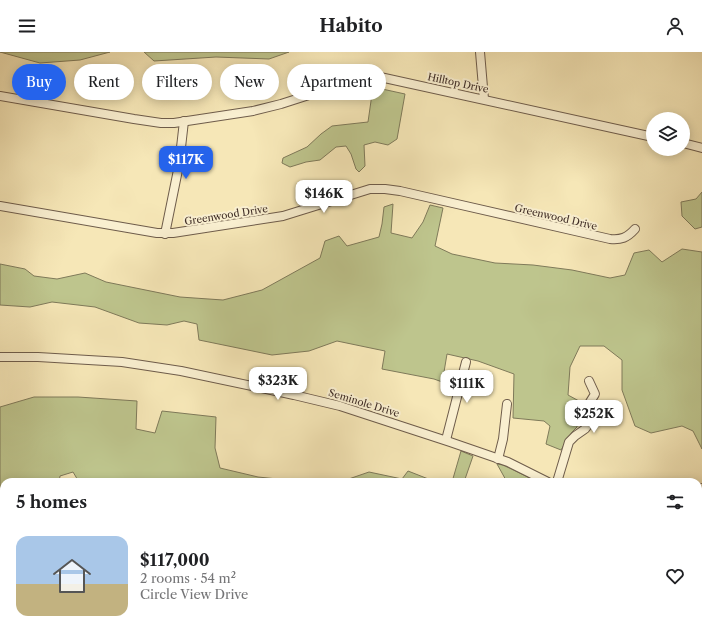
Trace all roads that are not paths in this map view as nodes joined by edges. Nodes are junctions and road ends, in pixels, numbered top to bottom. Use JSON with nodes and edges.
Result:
{"nodes":[{"id":1,"x":480,"y":52,"type":"edge"},
{"id":2,"x":0,"y":96,"type":"edge"},
{"id":3,"x":484,"y":99,"type":"junction"},
{"id":4,"x":184,"y":122,"type":"junction"},
{"id":5,"x":646,"y":136,"type":"edge"},
{"id":6,"x":690,"y":145,"type":"edge"},
{"id":7,"x":702,"y":148,"type":"edge"},
{"id":8,"x":0,"y":206,"type":"edge"},
{"id":9,"x":635,"y":229,"type":"dead end"},
{"id":10,"x":165,"y":234,"type":"junction"},
{"id":11,"x":0,"y":357,"type":"edge"},
{"id":12,"x":466,"y":362,"type":"dead end"},
{"id":13,"x":589,"y":381,"type":"dead end"},
{"id":14,"x":507,"y":404,"type":"dead end"},
{"id":15,"x":446,"y":440,"type":"junction"},
{"id":16,"x":498,"y":459,"type":"junction"},
{"id":17,"x":539,"y":478,"type":"edge"},
{"id":18,"x":558,"y":478,"type":"edge"}],
"edges":[{"from":1,"to":3,"type":"street"},
{"from":2,"to":4,"type":"street","name":"Hilltop Drive"},
{"from":3,"to":4,"type":"street","name":"Hilltop Drive"},
{"from":3,"to":5,"type":"street","name":"Hilltop Drive"},
{"from":4,"to":10,"type":"street"},
{"from":6,"to":7,"type":"street"},
{"from":8,"to":10,"type":"street","name":"Greenwood Drive"},
{"from":9,"to":10,"type":"street","name":"Greenwood Drive"},
{"from":11,"to":15,"type":"street","name":"Seminole Drive"},
{"from":12,"to":15,"type":"street"},
{"from":13,"to":18,"type":"street"},
{"from":14,"to":16,"type":"street"},
{"from":15,"to":16,"type":"street","name":"Seminole Drive"},
{"from":16,"to":17,"type":"street","name":"Seminole Drive"}]}
